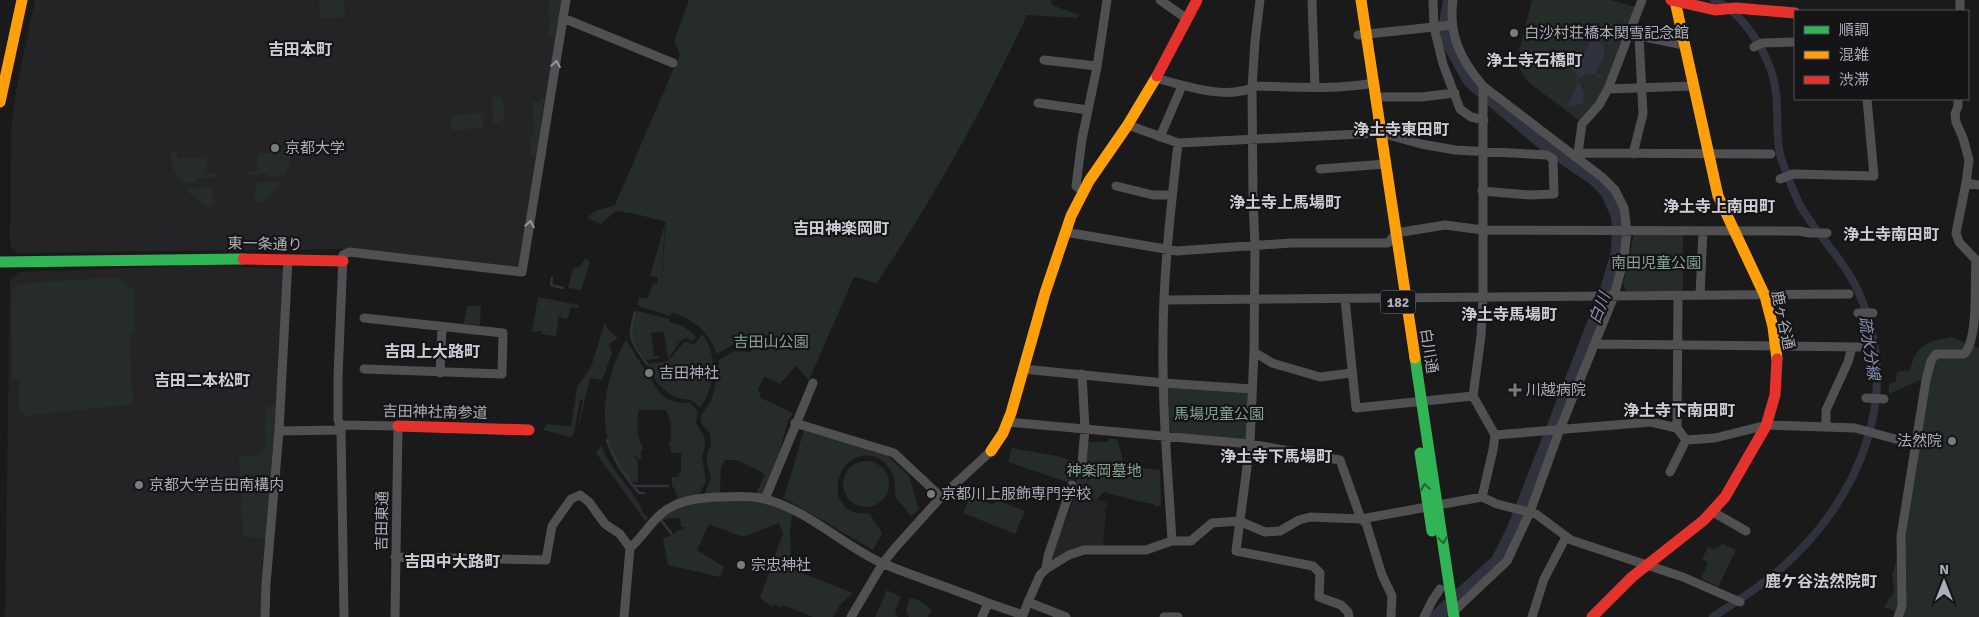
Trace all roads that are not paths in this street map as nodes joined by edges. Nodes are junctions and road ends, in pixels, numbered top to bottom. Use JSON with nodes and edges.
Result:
{"nodes":[{"id":1,"x":22,"y":0,"type":"edge"},
{"id":2,"x":566,"y":0,"type":"edge"},
{"id":3,"x":1107,"y":0,"type":"edge"},
{"id":4,"x":1160,"y":0,"type":"edge"},
{"id":5,"x":1197,"y":0,"type":"edge"},
{"id":6,"x":1260,"y":0,"type":"edge"},
{"id":7,"x":1312,"y":0,"type":"edge"},
{"id":8,"x":1352,"y":0,"type":"edge"},
{"id":9,"x":1361,"y":0,"type":"edge"},
{"id":10,"x":1433,"y":0,"type":"edge"},
{"id":11,"x":1453,"y":0,"type":"edge"},
{"id":12,"x":1642,"y":0,"type":"edge"},
{"id":13,"x":1673,"y":0,"type":"edge"},
{"id":14,"x":1728,"y":6,"type":"edge"},
{"id":15,"x":1794,"y":13,"type":"edge"},
{"id":16,"x":564,"y":18,"type":"junction"},
{"id":17,"x":1187,"y":19,"type":"junction"},
{"id":18,"x":1451,"y":25,"type":"junction"},
{"id":19,"x":1435,"y":27,"type":"junction"},
{"id":20,"x":1628,"y":33,"type":"junction"},
{"id":21,"x":1362,"y":35,"type":"junction"},
{"id":22,"x":1639,"y":36,"type":"junction"},
{"id":23,"x":1794,"y":42,"type":"edge"},
{"id":24,"x":1684,"y":45,"type":"junction"},
{"id":25,"x":1758,"y":45,"type":"dead end"},
{"id":26,"x":1044,"y":60,"type":"dead end"},
{"id":27,"x":673,"y":63,"type":"dead end"},
{"id":28,"x":1097,"y":66,"type":"junction"},
{"id":29,"x":1156,"y":78,"type":"junction"},
{"id":30,"x":1369,"y":83,"type":"junction"},
{"id":31,"x":1182,"y":86,"type":"junction"},
{"id":32,"x":1693,"y":86,"type":"junction"},
{"id":33,"x":1315,"y":87,"type":"junction"},
{"id":34,"x":1642,"y":87,"type":"junction"},
{"id":35,"x":1252,"y":88,"type":"junction"},
{"id":36,"x":1608,"y":88,"type":"junction"},
{"id":37,"x":1483,"y":91,"type":"junction"},
{"id":38,"x":1455,"y":93,"type":"junction"},
{"id":39,"x":1376,"y":97,"type":"junction"},
{"id":40,"x":1867,"y":100,"type":"edge"},
{"id":41,"x":1958,"y":100,"type":"edge"},
{"id":42,"x":0,"y":102,"type":"edge"},
{"id":43,"x":1038,"y":103,"type":"dead end"},
{"id":44,"x":1088,"y":110,"type":"junction"},
{"id":45,"x":1484,"y":120,"type":"junction"},
{"id":46,"x":1128,"y":125,"type":"junction"},
{"id":47,"x":1376,"y":133,"type":"junction"},
{"id":48,"x":1160,"y":137,"type":"junction"},
{"id":49,"x":1253,"y":139,"type":"junction"},
{"id":50,"x":1178,"y":143,"type":"junction"},
{"id":51,"x":1482,"y":152,"type":"junction"},
{"id":52,"x":1634,"y":154,"type":"junction"},
{"id":53,"x":1708,"y":154,"type":"junction"},
{"id":54,"x":1771,"y":154,"type":"dead end"},
{"id":55,"x":1577,"y":155,"type":"junction"},
{"id":56,"x":1381,"y":164,"type":"junction"},
{"id":57,"x":1320,"y":169,"type":"dead end"},
{"id":58,"x":1786,"y":177,"type":"dead end"},
{"id":59,"x":1966,"y":182,"type":"junction"},
{"id":60,"x":1979,"y":185,"type":"edge"},
{"id":61,"x":1116,"y":186,"type":"dead end"},
{"id":62,"x":1083,"y":191,"type":"junction"},
{"id":63,"x":1482,"y":191,"type":"junction"},
{"id":64,"x":1172,"y":195,"type":"junction"},
{"id":65,"x":1483,"y":230,"type":"junction"},
{"id":66,"x":1732,"y":230,"type":"junction"},
{"id":67,"x":1622,"y":231,"type":"junction"},
{"id":68,"x":1703,"y":231,"type":"junction"},
{"id":69,"x":1064,"y":232,"type":"junction"},
{"id":70,"x":1396,"y":233,"type":"junction"},
{"id":71,"x":1823,"y":233,"type":"dead end"},
{"id":72,"x":1388,"y":243,"type":"junction"},
{"id":73,"x":1255,"y":245,"type":"junction"},
{"id":74,"x":1168,"y":249,"type":"junction"},
{"id":75,"x":288,"y":259,"type":"junction"},
{"id":76,"x":343,"y":261,"type":"junction"},
{"id":77,"x":0,"y":262,"type":"edge"},
{"id":78,"x":1849,"y":294,"type":"dead end"},
{"id":79,"x":1764,"y":295,"type":"junction"},
{"id":80,"x":1612,"y":296,"type":"junction"},
{"id":81,"x":1678,"y":296,"type":"junction"},
{"id":82,"x":1700,"y":296,"type":"junction"},
{"id":83,"x":1482,"y":297,"type":"junction"},
{"id":84,"x":1401,"y":298,"type":"junction"},
{"id":85,"x":1345,"y":299,"type":"junction"},
{"id":86,"x":1165,"y":300,"type":"junction"},
{"id":87,"x":1255,"y":300,"type":"junction"},
{"id":88,"x":1977,"y":306,"type":"edge"},
{"id":89,"x":364,"y":318,"type":"dead end"},
{"id":90,"x":442,"y":327,"type":"junction"},
{"id":91,"x":1594,"y":344,"type":"junction"},
{"id":92,"x":1678,"y":345,"type":"junction"},
{"id":93,"x":1777,"y":346,"type":"junction"},
{"id":94,"x":1254,"y":352,"type":"junction"},
{"id":95,"x":364,"y":369,"type":"dead end"},
{"id":96,"x":1022,"y":369,"type":"junction"},
{"id":97,"x":1351,"y":372,"type":"junction"},
{"id":98,"x":440,"y":373,"type":"junction"},
{"id":99,"x":1082,"y":374,"type":"junction"},
{"id":100,"x":813,"y":383,"type":"dead end"},
{"id":101,"x":1164,"y":383,"type":"junction"},
{"id":102,"x":1252,"y":389,"type":"junction"},
{"id":103,"x":1473,"y":396,"type":"junction"},
{"id":104,"x":1417,"y":402,"type":"junction"},
{"id":105,"x":1008,"y":422,"type":"junction"},
{"id":106,"x":795,"y":423,"type":"junction"},
{"id":107,"x":1767,"y":425,"type":"junction"},
{"id":108,"x":398,"y":426,"type":"junction"},
{"id":109,"x":340,"y":427,"type":"junction"},
{"id":110,"x":1826,"y":427,"type":"junction"},
{"id":111,"x":1677,"y":428,"type":"junction"},
{"id":112,"x":1085,"y":429,"type":"junction"},
{"id":113,"x":529,"y":430,"type":"dead end"},
{"id":114,"x":1554,"y":430,"type":"junction"},
{"id":115,"x":278,"y":431,"type":"junction"},
{"id":116,"x":1495,"y":435,"type":"junction"},
{"id":117,"x":1165,"y":436,"type":"junction"},
{"id":118,"x":1686,"y":440,"type":"junction"},
{"id":119,"x":1250,"y":444,"type":"junction"},
{"id":120,"x":1914,"y":444,"type":"junction"},
{"id":121,"x":991,"y":451,"type":"joint"},
{"id":122,"x":1082,"y":463,"type":"dead end"},
{"id":123,"x":1670,"y":472,"type":"dead end"},
{"id":124,"x":1072,"y":485,"type":"dead end"},
{"id":125,"x":941,"y":497,"type":"junction"},
{"id":126,"x":1482,"y":497,"type":"junction"},
{"id":127,"x":766,"y":499,"type":"junction"},
{"id":128,"x":1433,"y":507,"type":"junction"},
{"id":129,"x":1523,"y":510,"type":"junction"},
{"id":130,"x":1713,"y":512,"type":"junction"},
{"id":131,"x":1361,"y":519,"type":"junction"},
{"id":132,"x":1239,"y":521,"type":"junction"},
{"id":133,"x":1746,"y":530,"type":"dead end"},
{"id":134,"x":1566,"y":537,"type":"junction"},
{"id":135,"x":1172,"y":541,"type":"junction"},
{"id":136,"x":630,"y":548,"type":"junction"},
{"id":137,"x":395,"y":557,"type":"junction"},
{"id":138,"x":883,"y":563,"type":"junction"},
{"id":139,"x":1648,"y":564,"type":"junction"},
{"id":140,"x":1046,"y":569,"type":"junction"},
{"id":141,"x":1440,"y":589,"type":"junction"},
{"id":142,"x":1737,"y":601,"type":"dead end"},
{"id":143,"x":988,"y":602,"type":"junction"},
{"id":144,"x":1028,"y":602,"type":"junction"},
{"id":145,"x":1449,"y":611,"type":"edge"},
{"id":146,"x":265,"y":617,"type":"edge"},
{"id":147,"x":344,"y":617,"type":"edge"},
{"id":148,"x":395,"y":617,"type":"edge"},
{"id":149,"x":624,"y":617,"type":"edge"},
{"id":150,"x":850,"y":617,"type":"edge"},
{"id":151,"x":982,"y":617,"type":"edge"},
{"id":152,"x":1066,"y":617,"type":"edge"},
{"id":153,"x":1164,"y":617,"type":"edge"},
{"id":154,"x":1178,"y":617,"type":"edge"},
{"id":155,"x":1349,"y":617,"type":"edge"},
{"id":156,"x":1391,"y":617,"type":"edge"},
{"id":157,"x":1424,"y":617,"type":"edge"},
{"id":158,"x":1532,"y":617,"type":"edge"},
{"id":159,"x":1592,"y":617,"type":"edge"},
{"id":160,"x":1898,"y":617,"type":"edge"}],
"edges":[{"from":1,"to":42,"type":"street"},
{"from":2,"to":16,"type":"street"},
{"from":3,"to":28,"type":"street"},
{"from":4,"to":17,"type":"street"},
{"from":5,"to":17,"type":"street"},
{"from":6,"to":35,"type":"street"},
{"from":7,"to":33,"type":"street"},
{"from":8,"to":21,"type":"street","name":"白川通","number":"182"},
{"from":9,"to":21,"type":"street","name":"白川通","number":"182"},
{"from":10,"to":19,"type":"street"},
{"from":11,"to":18,"type":"street"},
{"from":12,"to":20,"type":"street"},
{"from":13,"to":14,"type":"street"},
{"from":13,"to":24,"type":"street","name":"鹿ヶ谷通"},
{"from":14,"to":15,"type":"street"},
{"from":16,"to":27,"type":"street"},
{"from":76,"to":16,"type":"street","name":"東一条通り","one_way":true},
{"from":17,"to":29,"type":"street"},
{"from":18,"to":19,"type":"street"},
{"from":18,"to":37,"type":"street"},
{"from":19,"to":21,"type":"street"},
{"from":19,"to":38,"type":"street"},
{"from":20,"to":22,"type":"street"},
{"from":20,"to":36,"type":"street"},
{"from":21,"to":30,"type":"street","name":"白川通","number":"182"},
{"from":22,"to":24,"type":"street"},
{"from":22,"to":34,"type":"street"},
{"from":23,"to":25,"type":"street"},
{"from":24,"to":32,"type":"street","name":"鹿ヶ谷通"},
{"from":26,"to":28,"type":"street"},
{"from":28,"to":44,"type":"street"},
{"from":29,"to":31,"type":"street"},
{"from":29,"to":46,"type":"street"},
{"from":30,"to":33,"type":"street"},
{"from":30,"to":39,"type":"street","name":"白川通","number":"182"},
{"from":30,"to":47,"type":"street","name":"白川通","number":"182"},
{"from":31,"to":35,"type":"street"},
{"from":31,"to":48,"type":"street"},
{"from":32,"to":34,"type":"street"},
{"from":32,"to":53,"type":"street","name":"鹿ヶ谷通"},
{"from":33,"to":35,"type":"street"},
{"from":34,"to":36,"type":"street"},
{"from":34,"to":52,"type":"street"},
{"from":35,"to":49,"type":"street"},
{"from":36,"to":55,"type":"street"},
{"from":37,"to":45,"type":"street"},
{"from":37,"to":55,"type":"street"},
{"from":38,"to":39,"type":"street"},
{"from":38,"to":45,"type":"street"},
{"from":39,"to":47,"type":"street","name":"白川通","number":"182"},
{"from":40,"to":58,"type":"street"},
{"from":41,"to":59,"type":"street"},
{"from":43,"to":44,"type":"street"},
{"from":44,"to":62,"type":"street"},
{"from":45,"to":51,"type":"street"},
{"from":46,"to":48,"type":"street"},
{"from":46,"to":62,"type":"street"},
{"from":47,"to":49,"type":"street"},
{"from":47,"to":51,"type":"street"},
{"from":47,"to":56,"type":"street","name":"白川通","number":"182"},
{"from":48,"to":50,"type":"street"},
{"from":49,"to":50,"type":"street"},
{"from":49,"to":73,"type":"street"},
{"from":50,"to":64,"type":"street"},
{"from":51,"to":63,"type":"street"},
{"from":51,"to":63,"type":"street"},
{"from":52,"to":53,"type":"street"},
{"from":52,"to":55,"type":"street"},
{"from":53,"to":54,"type":"street"},
{"from":53,"to":66,"type":"street","name":"鹿ヶ谷通"},
{"from":55,"to":67,"type":"street"},
{"from":56,"to":57,"type":"street"},
{"from":56,"to":70,"type":"street","name":"白川通","number":"182"},
{"from":56,"to":72,"type":"street","name":"白川通","number":"182"},
{"from":59,"to":60,"type":"street"},
{"from":59,"to":88,"type":"street"},
{"from":61,"to":64,"type":"street"},
{"from":62,"to":69,"type":"street"},
{"from":63,"to":65,"type":"street"},
{"from":64,"to":74,"type":"street"},
{"from":65,"to":67,"type":"street"},
{"from":65,"to":70,"type":"street"},
{"from":65,"to":83,"type":"street"},
{"from":66,"to":68,"type":"street"},
{"from":66,"to":71,"type":"street"},
{"from":66,"to":79,"type":"street","name":"鹿ヶ谷通"},
{"from":67,"to":68,"type":"street"},
{"from":67,"to":80,"type":"street"},
{"from":68,"to":82,"type":"street"},
{"from":69,"to":74,"type":"street"},
{"from":69,"to":96,"type":"street"},
{"from":70,"to":72,"type":"street"},
{"from":70,"to":84,"type":"street","name":"白川通","number":"182"},
{"from":72,"to":73,"type":"street"},
{"from":72,"to":84,"type":"street","name":"白川通","number":"182"},
{"from":73,"to":74,"type":"street"},
{"from":73,"to":87,"type":"street"},
{"from":74,"to":86,"type":"street"},
{"from":75,"to":76,"type":"street","name":"東一条通り"},
{"from":75,"to":77,"type":"street","name":"東一条通り"},
{"from":75,"to":115,"type":"street"},
{"from":76,"to":109,"type":"street"},
{"from":78,"to":79,"type":"street"},
{"from":79,"to":82,"type":"street"},
{"from":79,"to":93,"type":"street","name":"鹿ヶ谷通"},
{"from":80,"to":81,"type":"street"},
{"from":80,"to":83,"type":"street"},
{"from":80,"to":91,"type":"street"},
{"from":81,"to":82,"type":"street"},
{"from":81,"to":92,"type":"street"},
{"from":83,"to":84,"type":"street"},
{"from":83,"to":103,"type":"street"},
{"from":84,"to":85,"type":"street"},
{"from":84,"to":104,"type":"street","name":"白川通","number":"182"},
{"from":85,"to":87,"type":"street"},
{"from":85,"to":97,"type":"street"},
{"from":86,"to":87,"type":"street"},
{"from":86,"to":101,"type":"street"},
{"from":87,"to":94,"type":"street"},
{"from":88,"to":120,"type":"street"},
{"from":89,"to":90,"type":"street"},
{"from":90,"to":98,"type":"street"},
{"from":90,"to":98,"type":"street"},
{"from":91,"to":92,"type":"street"},
{"from":91,"to":114,"type":"street"},
{"from":92,"to":93,"type":"street"},
{"from":92,"to":111,"type":"street"},
{"from":93,"to":107,"type":"street","name":"鹿ヶ谷通"},
{"from":93,"to":110,"type":"street"},
{"from":94,"to":97,"type":"street"},
{"from":94,"to":102,"type":"street"},
{"from":95,"to":98,"type":"street"},
{"from":96,"to":99,"type":"street"},
{"from":96,"to":105,"type":"street"},
{"from":97,"to":104,"type":"street"},
{"from":99,"to":101,"type":"street"},
{"from":99,"to":112,"type":"street"},
{"from":100,"to":106,"type":"street"},
{"from":101,"to":102,"type":"street"},
{"from":101,"to":117,"type":"street"},
{"from":102,"to":119,"type":"street"},
{"from":103,"to":104,"type":"street"},
{"from":103,"to":116,"type":"street"},
{"from":104,"to":128,"type":"street","name":"白川通","number":"182"},
{"from":105,"to":112,"type":"street"},
{"from":105,"to":121,"type":"street"},
{"from":106,"to":125,"type":"street"},
{"from":106,"to":127,"type":"street"},
{"from":107,"to":110,"type":"street"},
{"from":107,"to":118,"type":"street"},
{"from":107,"to":130,"type":"street","name":"鹿ヶ谷通"},
{"from":108,"to":109,"type":"street","name":"吉田神社南参道"},
{"from":108,"to":113,"type":"street","name":"吉田神社南参道"},
{"from":108,"to":137,"type":"street","name":"吉田東通"},
{"from":109,"to":115,"type":"street","name":"吉田神社南参道"},
{"from":109,"to":147,"type":"street"},
{"from":110,"to":120,"type":"street"},
{"from":111,"to":114,"type":"street"},
{"from":111,"to":118,"type":"street"},
{"from":112,"to":117,"type":"street"},
{"from":112,"to":122,"type":"street"},
{"from":114,"to":116,"type":"street"},
{"from":114,"to":129,"type":"street"},
{"from":115,"to":146,"type":"street"},
{"from":116,"to":126,"type":"street"},
{"from":117,"to":119,"type":"street"},
{"from":117,"to":135,"type":"street"},
{"from":118,"to":123,"type":"street"},
{"from":119,"to":131,"type":"street"},
{"from":119,"to":132,"type":"street"},
{"from":120,"to":160,"type":"street"},
{"from":121,"to":125,"type":"street"},
{"from":124,"to":140,"type":"street"},
{"from":125,"to":138,"type":"street"},
{"from":126,"to":128,"type":"street"},
{"from":126,"to":129,"type":"street"},
{"from":127,"to":136,"type":"street"},
{"from":127,"to":138,"type":"street"},
{"from":128,"to":131,"type":"street"},
{"from":128,"to":141,"type":"street","name":"白川通","number":"182"},
{"from":128,"to":145,"type":"street","name":"白川通","number":"182","one_way":true},
{"from":129,"to":134,"type":"street"},
{"from":129,"to":145,"type":"street"},
{"from":130,"to":133,"type":"street"},
{"from":130,"to":139,"type":"street","name":"鹿ヶ谷通"},
{"from":131,"to":132,"type":"street"},
{"from":131,"to":156,"type":"street"},
{"from":132,"to":135,"type":"street"},
{"from":132,"to":155,"type":"street"},
{"from":134,"to":139,"type":"street"},
{"from":134,"to":158,"type":"street"},
{"from":135,"to":140,"type":"street"},
{"from":136,"to":137,"type":"street"},
{"from":136,"to":149,"type":"street"},
{"from":137,"to":148,"type":"street","name":"吉田東通"},
{"from":138,"to":143,"type":"street"},
{"from":138,"to":150,"type":"street"},
{"from":139,"to":142,"type":"street"},
{"from":139,"to":159,"type":"street","name":"鹿ヶ谷通"},
{"from":140,"to":144,"type":"street"},
{"from":141,"to":145,"type":"street","name":"白川通","number":"182"},
{"from":141,"to":157,"type":"street"},
{"from":143,"to":144,"type":"street"},
{"from":143,"to":151,"type":"street"},
{"from":144,"to":152,"type":"street"},
{"from":153,"to":154,"type":"street"}]}
